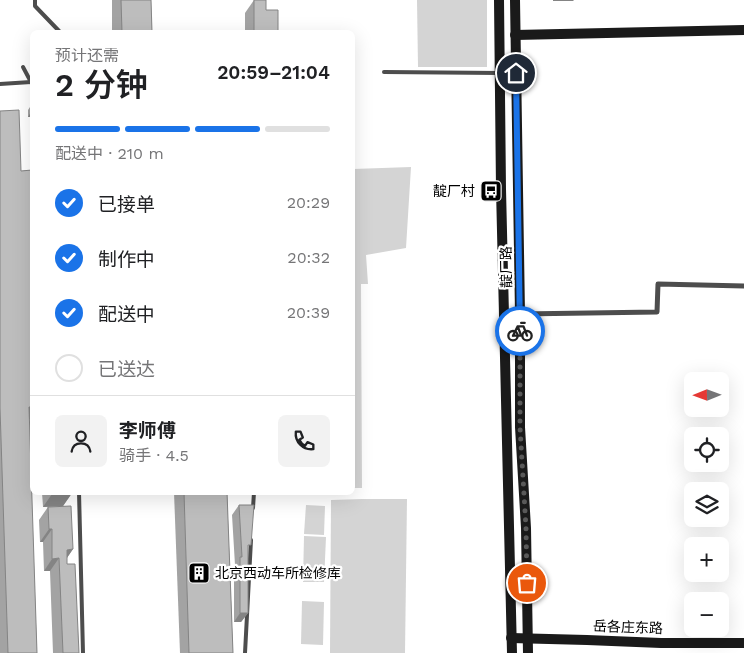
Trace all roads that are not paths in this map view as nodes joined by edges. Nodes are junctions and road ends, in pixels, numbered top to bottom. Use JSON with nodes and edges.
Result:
{"nodes":[{"id":1,"x":35,"y":0,"type":"edge"},
{"id":2,"x":499,"y":0,"type":"edge"},
{"id":3,"x":514,"y":0,"type":"edge"},
{"id":4,"x":58,"y":30,"type":"edge"},
{"id":5,"x":744,"y":30,"type":"edge"},
{"id":6,"x":515,"y":35,"type":"junction"},
{"id":7,"x":23,"y":67,"type":"dead end"},
{"id":8,"x":384,"y":72,"type":"dead end"},
{"id":9,"x":500,"y":73,"type":"junction"},
{"id":10,"x":30,"y":79,"type":"edge"},
{"id":11,"x":30,"y":83,"type":"edge"},
{"id":12,"x":0,"y":84,"type":"edge"},
{"id":13,"x":744,"y":286,"type":"edge"},
{"id":14,"x":520,"y":314,"type":"junction"},
{"id":15,"x":79,"y":495,"type":"edge"},
{"id":16,"x":254,"y":495,"type":"edge"},
{"id":17,"x":72,"y":510,"type":"edge"},
{"id":18,"x":79,"y":510,"type":"junction"},
{"id":19,"x":253,"y":511,"type":"edge"},
{"id":20,"x":252,"y":530,"type":"edge"},
{"id":21,"x":511,"y":638,"type":"junction"},
{"id":22,"x":528,"y":638,"type":"junction"},
{"id":23,"x":744,"y":643,"type":"edge"},
{"id":24,"x":84,"y":653,"type":"edge"},
{"id":25,"x":245,"y":653,"type":"edge"},
{"id":26,"x":512,"y":653,"type":"edge"},
{"id":27,"x":528,"y":653,"type":"edge"}],
"edges":[{"from":1,"to":4,"type":"lane"},
{"from":2,"to":9,"type":"main road"},
{"from":3,"to":6,"type":"main road","name":"靛厂路"},
{"from":5,"to":6,"type":"main road"},
{"from":6,"to":14,"type":"main road","name":"靛厂路"},
{"from":7,"to":10,"type":"lane"},
{"from":8,"to":9,"type":"lane"},
{"from":9,"to":21,"type":"main road"},
{"from":11,"to":12,"type":"lane"},
{"from":13,"to":14,"type":"street"},
{"from":14,"to":22,"type":"main road","name":"靛厂路"},
{"from":15,"to":18,"type":"lane"},
{"from":16,"to":19,"type":"lane"},
{"from":17,"to":18,"type":"lane"},
{"from":18,"to":24,"type":"lane"},
{"from":20,"to":25,"type":"lane"},
{"from":21,"to":22,"type":"main road","name":"岳各庄东路"},
{"from":21,"to":26,"type":"main road"},
{"from":22,"to":23,"type":"main road","name":"岳各庄东路"},
{"from":22,"to":27,"type":"main road","name":"靛厂路"}]}
